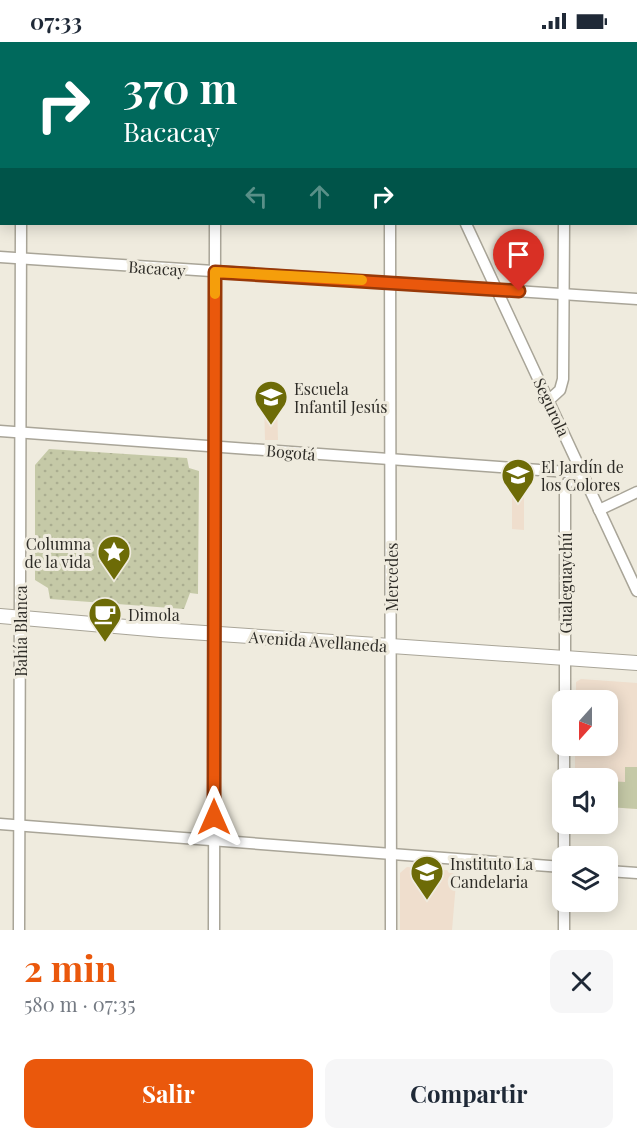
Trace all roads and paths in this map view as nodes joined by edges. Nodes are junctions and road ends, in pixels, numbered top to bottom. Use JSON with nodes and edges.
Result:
{"nodes":[{"id":1,"x":21,"y":225,"type":"edge"},
{"id":2,"x":215,"y":225,"type":"edge"},
{"id":3,"x":390,"y":225,"type":"edge"},
{"id":4,"x":466,"y":225,"type":"edge"},
{"id":5,"x":564,"y":225,"type":"edge"},
{"id":6,"x":0,"y":257,"type":"edge"},
{"id":7,"x":22,"y":259,"type":"junction"},
{"id":8,"x":215,"y":272,"type":"junction"},
{"id":9,"x":390,"y":282,"type":"junction"},
{"id":10,"x":497,"y":290,"type":"junction"},
{"id":11,"x":563,"y":294,"type":"junction"},
{"id":12,"x":637,"y":299,"type":"edge"},
{"id":13,"x":549,"y":400,"type":"junction"},
{"id":14,"x":0,"y":431,"type":"edge"},
{"id":15,"x":20,"y":433,"type":"junction"},
{"id":16,"x":215,"y":445,"type":"junction"},
{"id":17,"x":389,"y":459,"type":"junction"},
{"id":18,"x":582,"y":473,"type":"junction"},
{"id":19,"x":637,"y":492,"type":"edge"},
{"id":20,"x":599,"y":510,"type":"junction"},
{"id":21,"x":637,"y":591,"type":"edge"},
{"id":22,"x":0,"y":616,"type":"edge"},
{"id":23,"x":20,"y":618,"type":"junction"},
{"id":24,"x":213,"y":634,"type":"junction"},
{"id":25,"x":391,"y":646,"type":"junction"},
{"id":26,"x":565,"y":658,"type":"junction"},
{"id":27,"x":637,"y":663,"type":"edge"},
{"id":28,"x":565,"y":690,"type":"edge"},
{"id":29,"x":0,"y":824,"type":"edge"},
{"id":30,"x":20,"y":825,"type":"junction"},
{"id":31,"x":214,"y":840,"type":"junction"},
{"id":32,"x":392,"y":855,"type":"junction"},
{"id":33,"x":552,"y":866,"type":"edge"},
{"id":34,"x":618,"y":872,"type":"edge"},
{"id":35,"x":637,"y":873,"type":"edge"},
{"id":36,"x":564,"y":912,"type":"edge"},
{"id":37,"x":19,"y":930,"type":"edge"},
{"id":38,"x":214,"y":930,"type":"edge"},
{"id":39,"x":391,"y":930,"type":"edge"},
{"id":40,"x":564,"y":930,"type":"edge"}],
"edges":[{"from":1,"to":7,"type":"street","name":"Bahía Blanca"},
{"from":2,"to":8,"type":"street"},
{"from":3,"to":9,"type":"street","name":"Mercedes"},
{"from":4,"to":10,"type":"street","name":"Segurola"},
{"from":5,"to":11,"type":"street"},
{"from":6,"to":7,"type":"street","name":"Bacacay"},
{"from":7,"to":8,"type":"street","name":"Bacacay"},
{"from":7,"to":15,"type":"street","name":"Bahía Blanca"},
{"from":8,"to":9,"type":"street","name":"Bacacay"},
{"from":8,"to":16,"type":"street"},
{"from":9,"to":10,"type":"street","name":"Bacacay"},
{"from":9,"to":17,"type":"street","name":"Mercedes"},
{"from":10,"to":11,"type":"street","name":"Bacacay"},
{"from":10,"to":13,"type":"street","name":"Segurola"},
{"from":11,"to":12,"type":"street","name":"Bacacay"},
{"from":11,"to":13,"type":"street"},
{"from":13,"to":18,"type":"street","name":"Segurola"},
{"from":14,"to":15,"type":"street","name":"Bogotá"},
{"from":15,"to":16,"type":"street","name":"Bogotá"},
{"from":15,"to":23,"type":"street","name":"Bahía Blanca"},
{"from":16,"to":17,"type":"street","name":"Bogotá"},
{"from":16,"to":24,"type":"street"},
{"from":17,"to":18,"type":"street","name":"Bogotá"},
{"from":17,"to":25,"type":"street","name":"Mercedes"},
{"from":18,"to":20,"type":"street","name":"Segurola"},
{"from":18,"to":26,"type":"street","name":"Gualeguaychú"},
{"from":19,"to":20,"type":"street"},
{"from":20,"to":21,"type":"street","name":"Segurola"},
{"from":22,"to":23,"type":"main road","name":"Avenida Avellaneda"},
{"from":23,"to":24,"type":"main road","name":"Avenida Avellaneda"},
{"from":23,"to":30,"type":"street","name":"Bahía Blanca"},
{"from":24,"to":25,"type":"main road","name":"Avenida Avellaneda"},
{"from":24,"to":31,"type":"street"},
{"from":25,"to":26,"type":"main road","name":"Avenida Avellaneda"},
{"from":25,"to":32,"type":"street","name":"Mercedes"},
{"from":26,"to":27,"type":"main road","name":"Avenida Avellaneda"},
{"from":26,"to":28,"type":"street","name":"Gualeguaychú"},
{"from":29,"to":30,"type":"street"},
{"from":30,"to":31,"type":"street"},
{"from":30,"to":37,"type":"street","name":"Bahía Blanca"},
{"from":31,"to":32,"type":"street"},
{"from":31,"to":38,"type":"street"},
{"from":32,"to":33,"type":"street"},
{"from":32,"to":39,"type":"street","name":"Mercedes"},
{"from":34,"to":35,"type":"street"},
{"from":36,"to":40,"type":"street"}]}
